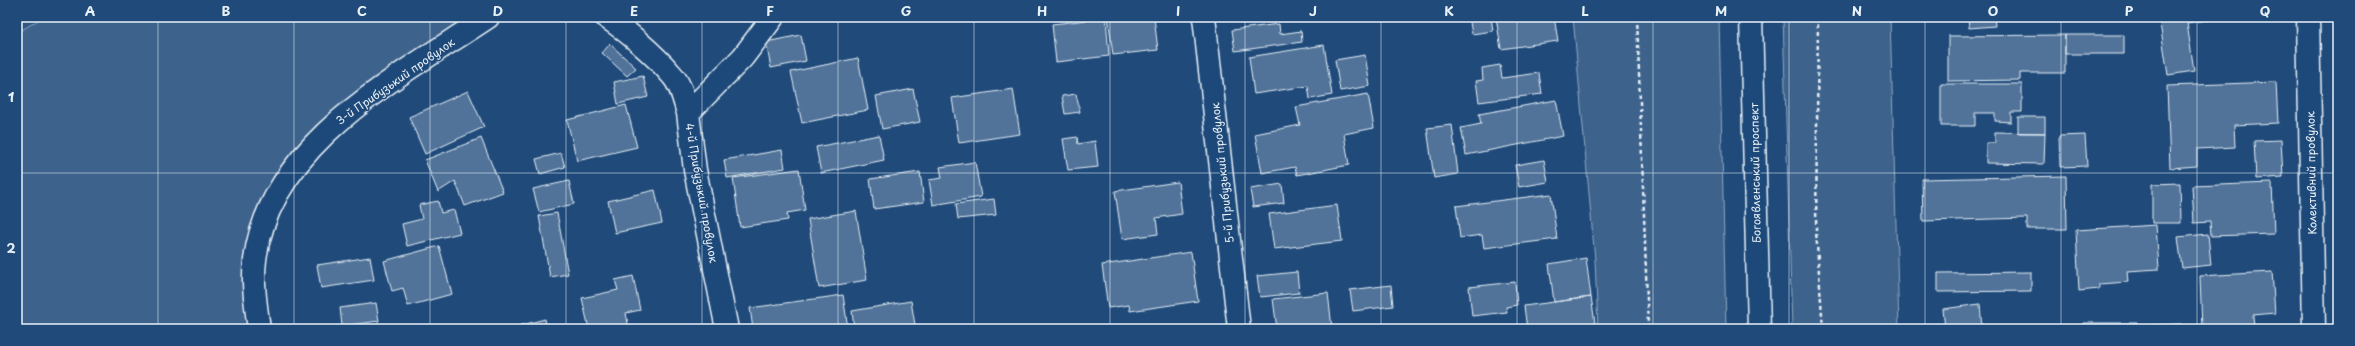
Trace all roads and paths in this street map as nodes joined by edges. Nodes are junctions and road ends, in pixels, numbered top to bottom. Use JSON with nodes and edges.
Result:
{"nodes":[{"id":1,"x":488,"y":17,"type":"edge"},
{"id":2,"x":606,"y":17,"type":"edge"},
{"id":3,"x":773,"y":17,"type":"edge"},
{"id":4,"x":1204,"y":17,"type":"edge"},
{"id":5,"x":1637,"y":17,"type":"edge"},
{"id":6,"x":1751,"y":17,"type":"edge"},
{"id":7,"x":1818,"y":17,"type":"edge"},
{"id":8,"x":2308,"y":17,"type":"edge"},
{"id":9,"x":688,"y":113,"type":"junction"},
{"id":10,"x":259,"y":329,"type":"edge"},
{"id":11,"x":727,"y":329,"type":"edge"},
{"id":12,"x":1239,"y":329,"type":"edge"},
{"id":13,"x":1648,"y":329,"type":"edge"},
{"id":14,"x":1759,"y":329,"type":"edge"},
{"id":15,"x":1823,"y":329,"type":"edge"},
{"id":16,"x":2314,"y":329,"type":"edge"}],
"edges":[{"from":1,"to":10,"type":"street","name":"3-й Прибузький провулок"},
{"from":2,"to":9,"type":"street"},
{"from":3,"to":9,"type":"street","name":"4-й Прибузький провулок"},
{"from":4,"to":12,"type":"street","name":"5-й Прибузький провулок"},
{"from":5,"to":13,"type":"path"},
{"from":6,"to":14,"type":"street","name":"Богоявленський проспект"},
{"from":7,"to":15,"type":"path"},
{"from":8,"to":16,"type":"street","name":"Колективний провулок"},
{"from":9,"to":11,"type":"street","name":"4-й Прибузький провулок"}]}
